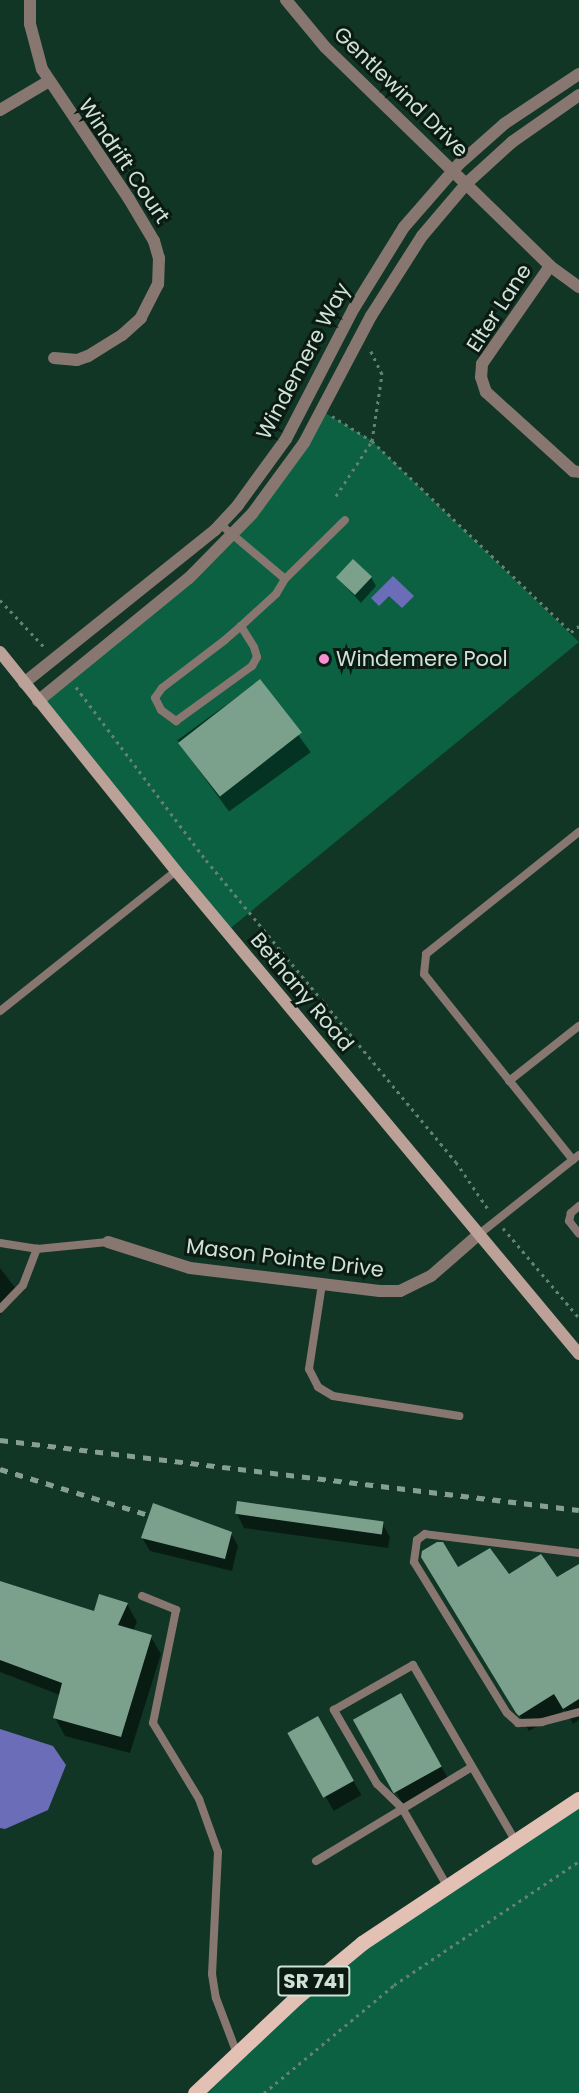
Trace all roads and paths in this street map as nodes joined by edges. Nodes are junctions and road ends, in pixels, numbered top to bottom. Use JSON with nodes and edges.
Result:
{"nodes":[{"id":1,"x":30,"y":0,"type":"edge"},
{"id":2,"x":286,"y":0,"type":"edge"},
{"id":3,"x":579,"y":74,"type":"edge"},
{"id":4,"x":49,"y":81,"type":"junction"},
{"id":5,"x":579,"y":95,"type":"edge"},
{"id":6,"x":0,"y":110,"type":"edge"},
{"id":7,"x":453,"y":170,"type":"junction"},
{"id":8,"x":467,"y":183,"type":"junction"},
{"id":9,"x":550,"y":266,"type":"junction"},
{"id":10,"x":579,"y":287,"type":"edge"},
{"id":11,"x":363,"y":332,"type":"junction"},
{"id":12,"x":54,"y":358,"type":"dead end"},
{"id":13,"x":322,"y":411,"type":"junction"},
{"id":14,"x":372,"y":441,"type":"junction"},
{"id":15,"x":579,"y":472,"type":"edge"},
{"id":16,"x":336,"y":496,"type":"dead end"},
{"id":17,"x":345,"y":520,"type":"dead end"},
{"id":18,"x":220,"y":524,"type":"junction"},
{"id":19,"x":232,"y":535,"type":"junction"},
{"id":20,"x":285,"y":579,"type":"junction"},
{"id":21,"x":0,"y":600,"type":"edge"},
{"id":22,"x":241,"y":626,"type":"junction"},
{"id":23,"x":579,"y":626,"type":"edge"},
{"id":24,"x":48,"y":652,"type":"dead end"},
{"id":25,"x":2,"y":659,"type":"edge"},
{"id":26,"x":73,"y":682,"type":"dead end"},
{"id":27,"x":24,"y":683,"type":"junction"},
{"id":28,"x":38,"y":700,"type":"junction"},
{"id":29,"x":579,"y":832,"type":"edge"},
{"id":30,"x":176,"y":871,"type":"junction"},
{"id":31,"x":0,"y":1011,"type":"edge"},
{"id":32,"x":579,"y":1026,"type":"edge"},
{"id":33,"x":509,"y":1081,"type":"junction"},
{"id":34,"x":576,"y":1158,"type":"edge"},
{"id":35,"x":579,"y":1206,"type":"edge"},
{"id":36,"x":497,"y":1220,"type":"junction"},
{"id":37,"x":579,"y":1234,"type":"edge"},
{"id":38,"x":478,"y":1235,"type":"junction"},
{"id":39,"x":108,"y":1242,"type":"joint"},
{"id":40,"x":0,"y":1243,"type":"edge"},
{"id":41,"x":37,"y":1249,"type":"junction"},
{"id":42,"x":322,"y":1284,"type":"junction"},
{"id":43,"x":0,"y":1309,"type":"edge"},
{"id":44,"x":579,"y":1318,"type":"edge"},
{"id":45,"x":579,"y":1354,"type":"edge"},
{"id":46,"x":459,"y":1416,"type":"dead end"},
{"id":47,"x":579,"y":1553,"type":"edge"},
{"id":48,"x":142,"y":1596,"type":"dead end"},
{"id":49,"x":579,"y":1712,"type":"edge"},
{"id":50,"x":472,"y":1767,"type":"junction"},
{"id":51,"x":579,"y":1800,"type":"edge"},
{"id":52,"x":402,"y":1809,"type":"junction"},
{"id":53,"x":515,"y":1840,"type":"junction"},
{"id":54,"x":316,"y":1861,"type":"dead end"},
{"id":55,"x":579,"y":1861,"type":"edge"},
{"id":56,"x":446,"y":1884,"type":"junction"},
{"id":57,"x":236,"y":2052,"type":"junction"},
{"id":58,"x":195,"y":2093,"type":"edge"},
{"id":59,"x":264,"y":2093,"type":"edge"}],
"edges":[{"from":1,"to":4,"type":"street","name":"Windrift Court"},
{"from":2,"to":7,"type":"street","name":"Gentlewind Drive"},
{"from":3,"to":7,"type":"street","name":"Windemere Way"},
{"from":4,"to":6,"type":"street"},
{"from":4,"to":12,"type":"street","name":"Windrift Court"},
{"from":5,"to":8,"type":"street","name":"Windemere Way"},
{"from":7,"to":8,"type":"street","name":"Gentlewind Drive"},
{"from":7,"to":18,"type":"street","name":"Windemere Way"},
{"from":8,"to":9,"type":"street","name":"Gentlewind Drive"},
{"from":8,"to":11,"type":"street","name":"Windemere Way"},
{"from":9,"to":10,"type":"street","name":"Gentlewind Drive"},
{"from":9,"to":15,"type":"street","name":"Elter Lane"},
{"from":11,"to":13,"type":"street","name":"Windemere Way"},
{"from":11,"to":14,"type":"path"},
{"from":13,"to":14,"type":"path"},
{"from":13,"to":19,"type":"street","name":"Windemere Way"},
{"from":14,"to":16,"type":"path"},
{"from":14,"to":23,"type":"path"},
{"from":17,"to":20,"type":"lane"},
{"from":18,"to":19,"type":"lane"},
{"from":18,"to":27,"type":"street","name":"Windemere Way"},
{"from":19,"to":20,"type":"lane"},
{"from":19,"to":28,"type":"street","name":"Windemere Way"},
{"from":20,"to":22,"type":"lane"},
{"from":21,"to":24,"type":"path"},
{"from":22,"to":22,"type":"lane"},
{"from":25,"to":27,"type":"main road","name":"Bethany Road"},
{"from":26,"to":36,"type":"path"},
{"from":27,"to":28,"type":"main road","name":"Bethany Road"},
{"from":28,"to":30,"type":"main road","name":"Bethany Road"},
{"from":29,"to":33,"type":"lane"},
{"from":30,"to":31,"type":"lane"},
{"from":30,"to":38,"type":"main road","name":"Bethany Road"},
{"from":32,"to":33,"type":"lane"},
{"from":33,"to":34,"type":"lane"},
{"from":34,"to":36,"type":"lane"},
{"from":35,"to":37,"type":"lane"},
{"from":36,"to":38,"type":"lane"},
{"from":36,"to":44,"type":"path"},
{"from":38,"to":42,"type":"street","name":"Mason Pointe Drive"},
{"from":38,"to":45,"type":"main road","name":"Bethany Road"},
{"from":39,"to":41,"type":"lane"},
{"from":39,"to":42,"type":"street","name":"Mason Pointe Drive"},
{"from":40,"to":41,"type":"lane"},
{"from":41,"to":43,"type":"lane"},
{"from":42,"to":46,"type":"lane"},
{"from":47,"to":49,"type":"lane"},
{"from":48,"to":57,"type":"lane"},
{"from":50,"to":52,"type":"lane"},
{"from":50,"to":52,"type":"lane"},
{"from":50,"to":53,"type":"lane"},
{"from":51,"to":53,"type":"main road","number":"SR 741"},
{"from":52,"to":54,"type":"lane"},
{"from":52,"to":56,"type":"lane"},
{"from":53,"to":56,"type":"main road","number":"SR 741"},
{"from":55,"to":59,"type":"path"},
{"from":56,"to":57,"type":"main road","number":"SR 741"},
{"from":57,"to":58,"type":"main road","number":"SR 741"}]}
